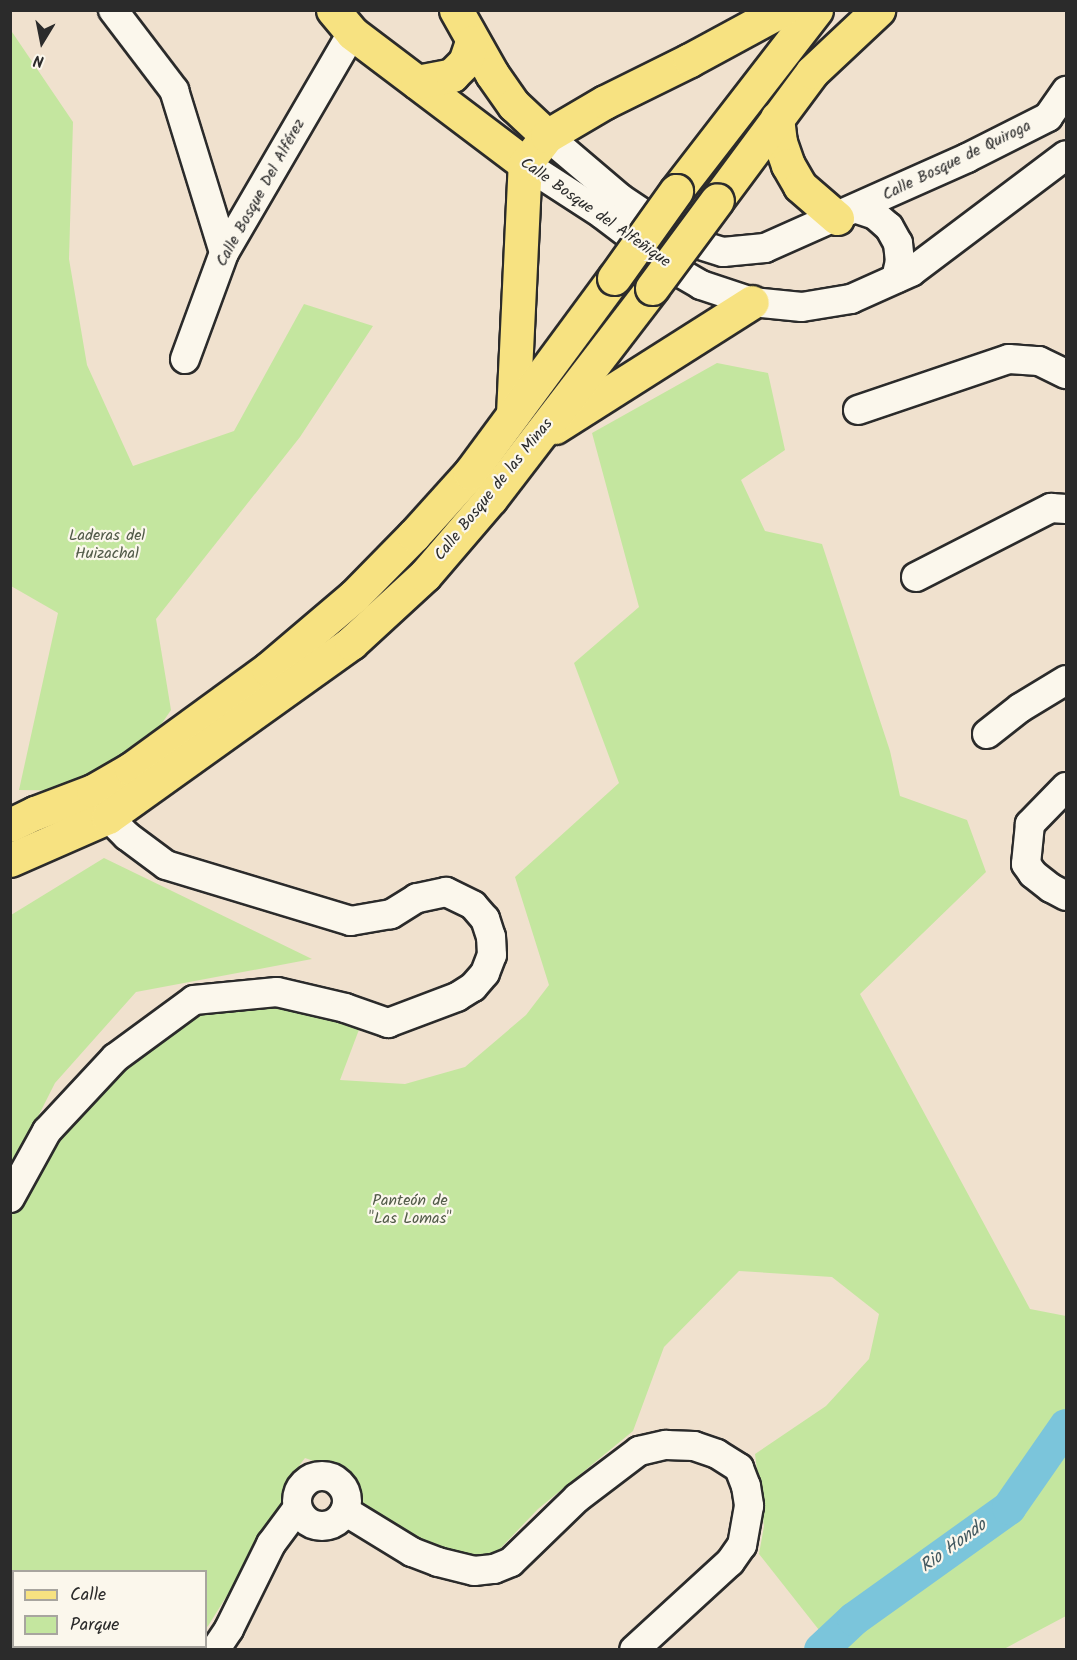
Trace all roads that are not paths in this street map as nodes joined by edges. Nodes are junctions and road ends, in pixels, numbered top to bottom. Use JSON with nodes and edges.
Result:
{"nodes":[{"id":1,"x":113,"y":10,"type":"edge"},
{"id":2,"x":456,"y":10,"type":"edge"},
{"id":3,"x":782,"y":10,"type":"edge"},
{"id":4,"x":816,"y":10,"type":"edge"},
{"id":5,"x":878,"y":10,"type":"edge"},
{"id":6,"x":342,"y":22,"type":"edge"},
{"id":7,"x":472,"y":42,"type":"junction"},
{"id":8,"x":417,"y":82,"type":"junction"},
{"id":9,"x":1066,"y":91,"type":"edge"},
{"id":10,"x":777,"y":118,"type":"junction"},
{"id":11,"x":547,"y":136,"type":"junction"},
{"id":12,"x":1066,"y":155,"type":"edge"},
{"id":13,"x":525,"y":164,"type":"junction"},
{"id":14,"x":847,"y":213,"type":"junction"},
{"id":15,"x":224,"y":253,"type":"junction"},
{"id":16,"x":896,"y":279,"type":"junction"},
{"id":17,"x":752,"y":302,"type":"junction"},
{"id":18,"x":185,"y":359,"type":"dead end"},
{"id":19,"x":1066,"y":373,"type":"edge"},
{"id":20,"x":858,"y":410,"type":"dead end"},
{"id":21,"x":513,"y":414,"type":"junction"},
{"id":22,"x":535,"y":439,"type":"junction"},
{"id":23,"x":1066,"y":509,"type":"edge"},
{"id":24,"x":916,"y":577,"type":"dead end"},
{"id":25,"x":1066,"y":680,"type":"edge"},
{"id":26,"x":987,"y":734,"type":"dead end"},
{"id":27,"x":1066,"y":787,"type":"edge"},
{"id":28,"x":100,"y":804,"type":"junction"},
{"id":29,"x":10,"y":825,"type":"edge"},
{"id":30,"x":10,"y":860,"type":"edge"},
{"id":31,"x":1066,"y":896,"type":"edge"},
{"id":32,"x":10,"y":1198,"type":"edge"},
{"id":33,"x":297,"y":1509,"type":"junction"},
{"id":34,"x":345,"y":1511,"type":"junction"},
{"id":35,"x":215,"y":1650,"type":"edge"},
{"id":36,"x":634,"y":1650,"type":"edge"}],
"edges":[{"from":1,"to":15,"type":"street"},
{"from":2,"to":7,"type":"main road","name":"Calle Bosque del Alfeñique"},
{"from":3,"to":11,"type":"main road"},
{"from":4,"to":21,"type":"main road","name":"Calle Bosque de las Minas","bridge":true},
{"from":5,"to":10,"type":"main road","name":"Calle Bosque de las Minas"},
{"from":6,"to":8,"type":"main road","name":"Calle Bosque del Alfeñique"},
{"from":6,"to":15,"type":"street","name":"Calle Bosque Del Alférez"},
{"from":7,"to":8,"type":"main road"},
{"from":7,"to":11,"type":"main road","name":"Calle Bosque del Alfeñique"},
{"from":8,"to":13,"type":"main road","name":"Calle Bosque del Alfeñique"},
{"from":9,"to":14,"type":"street","name":"Calle Bosque de Quiroga"},
{"from":10,"to":14,"type":"main road"},
{"from":10,"to":22,"type":"main road","name":"Calle Bosque de las Minas","bridge":true},
{"from":11,"to":13,"type":"main road"},
{"from":11,"to":14,"type":"street","name":"Calle Bosque del Alfeñique"},
{"from":12,"to":16,"type":"street"},
{"from":13,"to":17,"type":"street","name":"Calle Bosque del Alfeñique"},
{"from":13,"to":21,"type":"main road"},
{"from":14,"to":16,"type":"street"},
{"from":15,"to":18,"type":"street","name":"Calle Bosque Del Alférez"},
{"from":16,"to":17,"type":"street","name":"Calle Bosque del Alfeñique"},
{"from":17,"to":22,"type":"main road"},
{"from":19,"to":20,"type":"street"},
{"from":21,"to":28,"type":"main road","name":"Calle Bosque de las Minas"},
{"from":22,"to":28,"type":"main road","name":"Calle Bosque de las Minas"},
{"from":23,"to":24,"type":"street"},
{"from":25,"to":26,"type":"street"},
{"from":27,"to":31,"type":"street"},
{"from":28,"to":29,"type":"main road","name":"Calle Bosque de las Minas"},
{"from":28,"to":30,"type":"main road","name":"Calle Bosque de las Minas"},
{"from":28,"to":32,"type":"street"},
{"from":33,"to":34,"type":"street"},
{"from":33,"to":34,"type":"street"},
{"from":33,"to":35,"type":"street"},
{"from":34,"to":36,"type":"street"}]}
